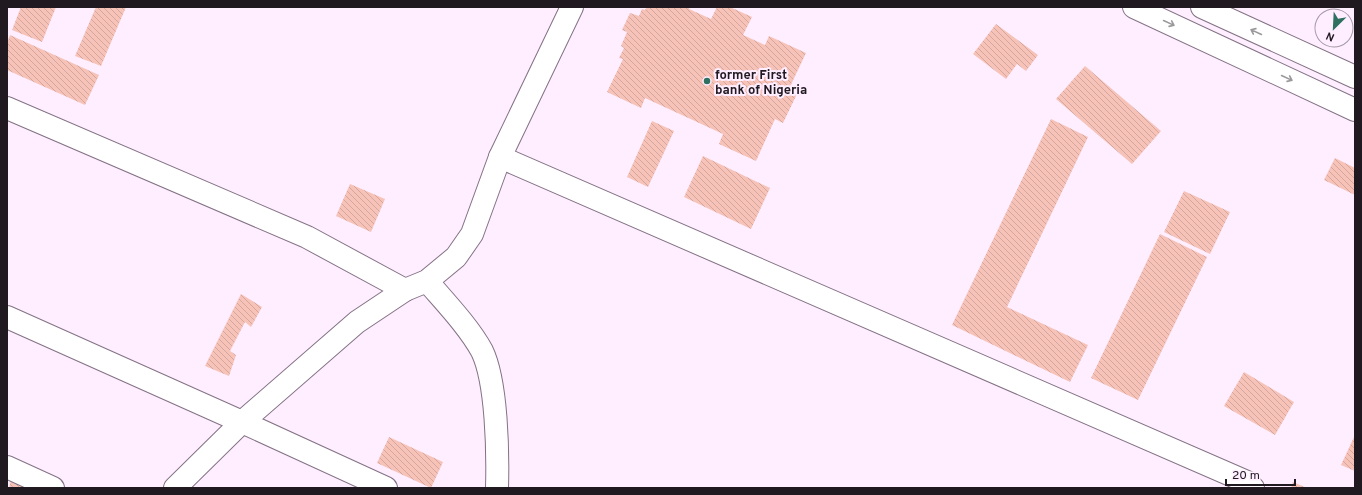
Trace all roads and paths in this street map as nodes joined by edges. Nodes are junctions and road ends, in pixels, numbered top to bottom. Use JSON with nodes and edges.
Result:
{"nodes":[{"id":1,"x":572,"y":7,"type":"edge"},
{"id":2,"x":1134,"y":7,"type":"edge"},
{"id":3,"x":1202,"y":7,"type":"edge"},
{"id":4,"x":1355,"y":77,"type":"edge"},
{"id":5,"x":7,"y":108,"type":"edge"},
{"id":6,"x":1355,"y":110,"type":"edge"},
{"id":7,"x":500,"y":157,"type":"junction"},
{"id":8,"x":427,"y":281,"type":"junction"},
{"id":9,"x":405,"y":290,"type":"junction"},
{"id":10,"x":7,"y":318,"type":"edge"},
{"id":11,"x":242,"y":422,"type":"junction"},
{"id":12,"x":7,"y":467,"type":"edge"},
{"id":13,"x":53,"y":488,"type":"edge"},
{"id":14,"x":175,"y":488,"type":"edge"},
{"id":15,"x":386,"y":488,"type":"edge"},
{"id":16,"x":497,"y":488,"type":"edge"},
{"id":17,"x":1254,"y":488,"type":"edge"}],
"edges":[{"from":1,"to":7,"type":"street"},
{"from":2,"to":6,"type":"street","one_way":true},
{"from":4,"to":3,"type":"street","one_way":true},
{"from":5,"to":9,"type":"street"},
{"from":7,"to":8,"type":"street"},
{"from":7,"to":17,"type":"street"},
{"from":8,"to":9,"type":"street"},
{"from":8,"to":16,"type":"street"},
{"from":9,"to":11,"type":"street"},
{"from":10,"to":11,"type":"street"},
{"from":11,"to":14,"type":"street"},
{"from":11,"to":15,"type":"street"},
{"from":12,"to":13,"type":"street"}]}
